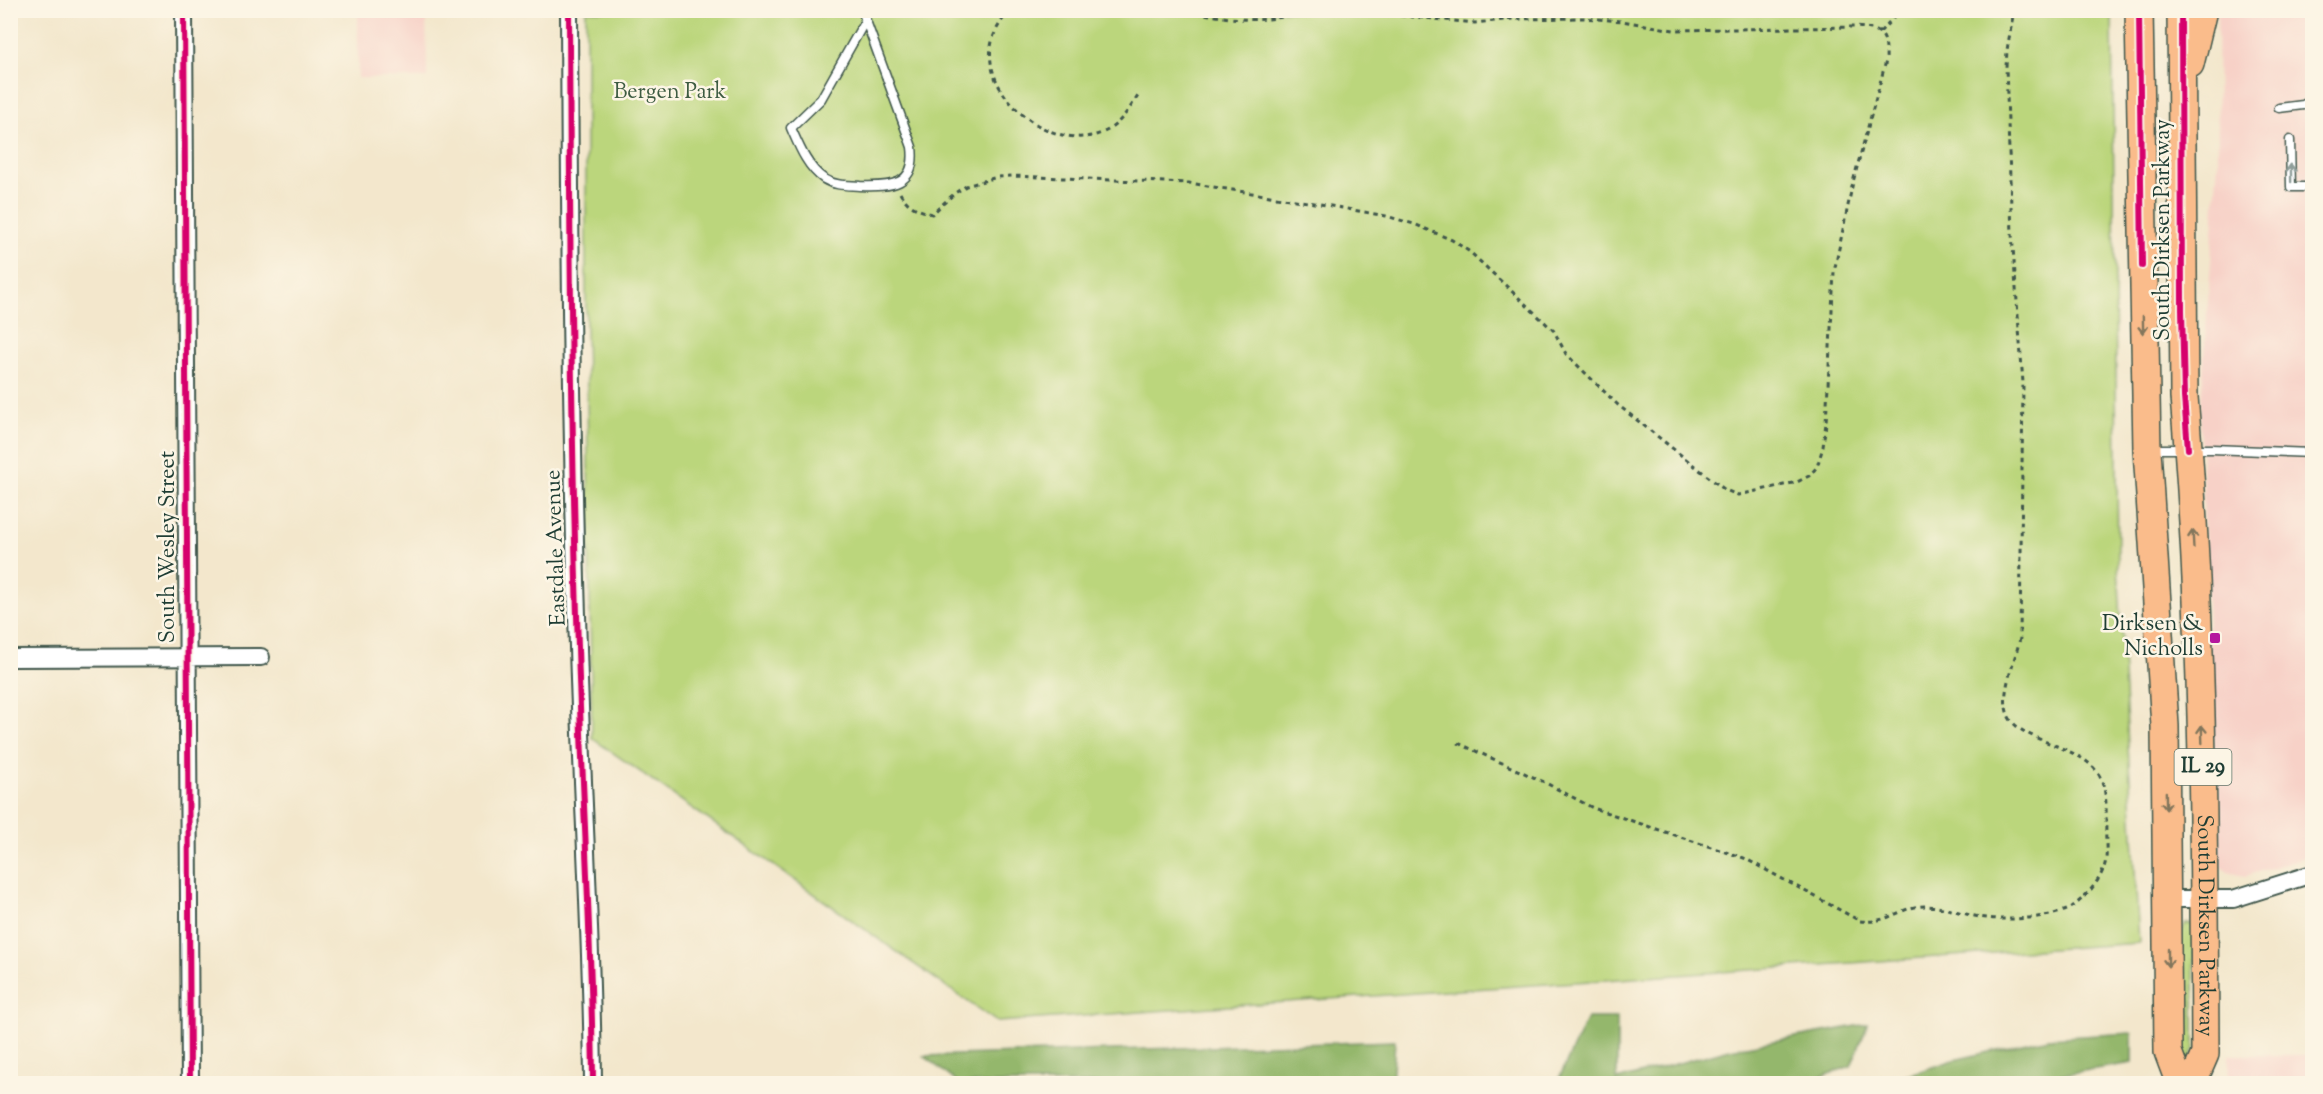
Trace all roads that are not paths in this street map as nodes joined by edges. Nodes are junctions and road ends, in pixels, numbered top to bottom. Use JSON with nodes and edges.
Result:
{"nodes":[{"id":1,"x":184,"y":10,"type":"edge"},
{"id":2,"x":569,"y":10,"type":"edge"},
{"id":3,"x":862,"y":10,"type":"edge"},
{"id":4,"x":2139,"y":10,"type":"edge"},
{"id":5,"x":2181,"y":10,"type":"edge"},
{"id":6,"x":2203,"y":10,"type":"edge"},
{"id":7,"x":864,"y":21,"type":"junction"},
{"id":8,"x":2181,"y":94,"type":"junction"},
{"id":9,"x":2313,"y":100,"type":"edge"},
{"id":10,"x":2279,"y":108,"type":"dead end"},
{"id":11,"x":2290,"y":140,"type":"dead end"},
{"id":12,"x":2309,"y":187,"type":"dead end"},
{"id":13,"x":2188,"y":449,"type":"junction"},
{"id":14,"x":2146,"y":450,"type":"junction"},
{"id":15,"x":2313,"y":453,"type":"edge"},
{"id":16,"x":261,"y":657,"type":"dead end"},
{"id":17,"x":10,"y":658,"type":"edge"},
{"id":18,"x":188,"y":659,"type":"junction"},
{"id":19,"x":2313,"y":874,"type":"edge"},
{"id":20,"x":2168,"y":899,"type":"junction"},
{"id":21,"x":2204,"y":899,"type":"junction"},
{"id":22,"x":190,"y":1083,"type":"edge"},
{"id":23,"x":593,"y":1083,"type":"edge"},
{"id":24,"x":2180,"y":1083,"type":"edge"},
{"id":25,"x":2192,"y":1083,"type":"edge"}],
"edges":[{"from":1,"to":18,"type":"street","name":"South Wesley Street"},
{"from":2,"to":23,"type":"street","name":"Eastdale Avenue"},
{"from":3,"to":7,"type":"lane"},
{"from":4,"to":14,"type":"main road","name":"South Dirksen Parkway","number":"IL 29","one_way":true},
{"from":5,"to":8,"type":"main road","name":"South Dirksen Parkway","number":"IL 29"},
{"from":6,"to":8,"type":"main road"},
{"from":7,"to":7,"type":"lane"},
{"from":8,"to":13,"type":"main road","name":"South Dirksen Parkway","number":"IL 29"},
{"from":9,"to":10,"type":"lane"},
{"from":12,"to":11,"type":"lane","one_way":true},
{"from":13,"to":14,"type":"lane"},
{"from":13,"to":15,"type":"lane"},
{"from":21,"to":13,"type":"main road","name":"South Dirksen Parkway","number":"IL 29","one_way":true},
{"from":14,"to":20,"type":"main road","name":"South Dirksen Parkway","number":"IL 29","one_way":true},
{"from":16,"to":18,"type":"street"},
{"from":17,"to":18,"type":"street"},
{"from":18,"to":22,"type":"street","name":"South Wesley Street"},
{"from":19,"to":21,"type":"street"},
{"from":20,"to":21,"type":"street"},
{"from":20,"to":24,"type":"main road","name":"South Dirksen Parkway","number":"IL 29","one_way":true},
{"from":21,"to":25,"type":"main road","name":"South Dirksen Parkway","number":"IL 29"}]}
